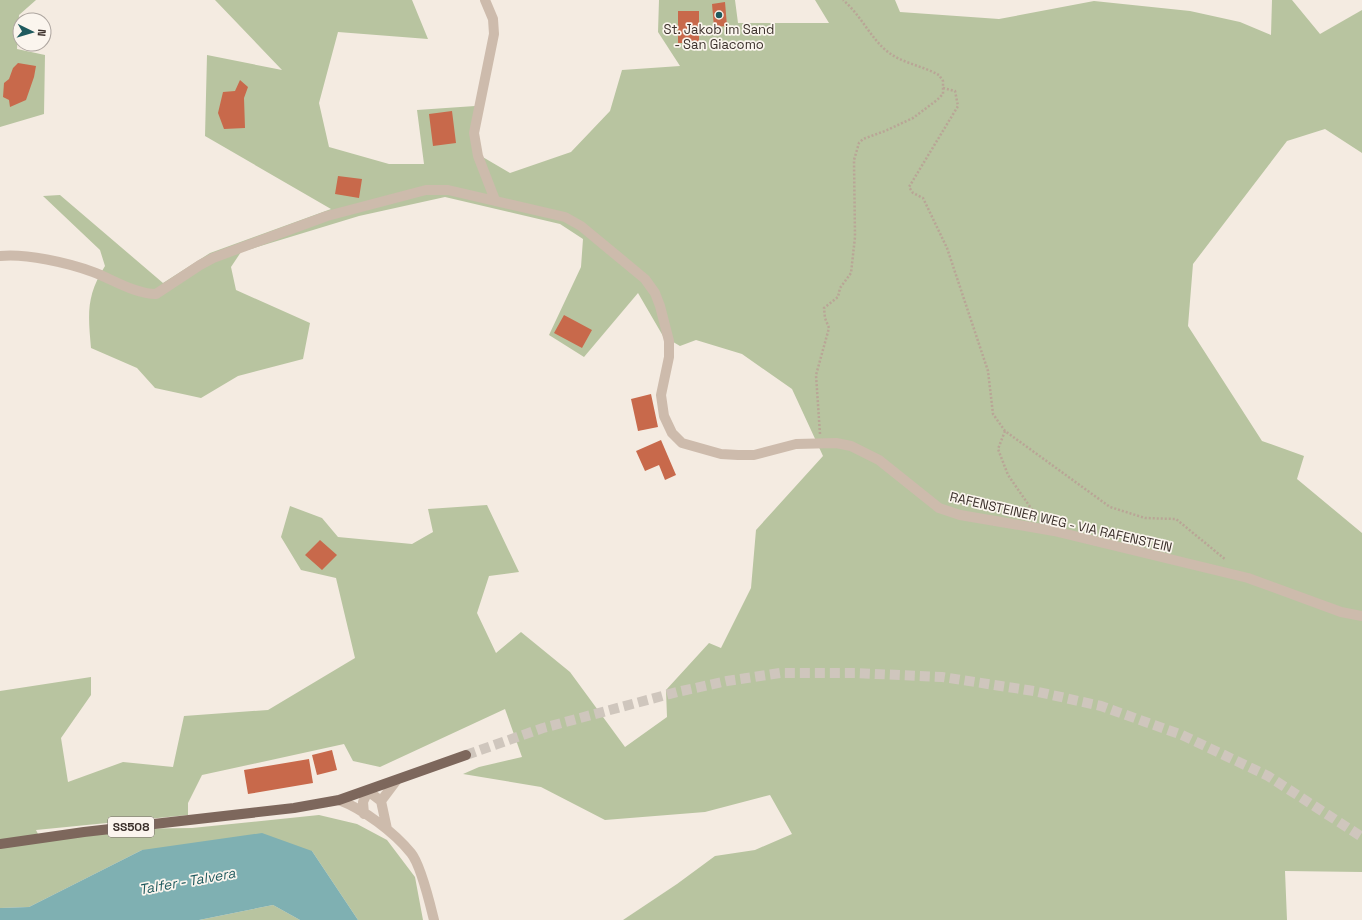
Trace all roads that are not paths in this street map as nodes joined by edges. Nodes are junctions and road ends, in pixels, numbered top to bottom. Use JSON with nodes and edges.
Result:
{"nodes":[{"id":1,"x":485,"y":0,"type":"edge"},
{"id":2,"x":495,"y":200,"type":"junction"},
{"id":3,"x":0,"y":256,"type":"edge"},
{"id":4,"x":1362,"y":616,"type":"edge"},
{"id":5,"x":466,"y":755,"type":"tunnel mouth"},
{"id":6,"x":396,"y":780,"type":"junction"},
{"id":7,"x":368,"y":791,"type":"junction"},
{"id":8,"x":339,"y":800,"type":"junction"},
{"id":9,"x":381,"y":801,"type":"junction"},
{"id":10,"x":364,"y":814,"type":"junction"},
{"id":11,"x":387,"y":829,"type":"junction"},
{"id":12,"x":0,"y":844,"type":"edge"},
{"id":13,"x":434,"y":920,"type":"edge"}],
"edges":[{"from":1,"to":2,"type":"street"},
{"from":2,"to":3,"type":"street","name":"RAFENSTEINER WEG - VIA RAFENSTEIN"},
{"from":2,"to":4,"type":"street","name":"RAFENSTEINER WEG - VIA RAFENSTEIN"},
{"from":5,"to":6,"type":"main road","number":"SS508"},
{"from":6,"to":7,"type":"main road","number":"SS508"},
{"from":6,"to":9,"type":"street"},
{"from":7,"to":8,"type":"main road","number":"SS508"},
{"from":7,"to":9,"type":"street"},
{"from":7,"to":10,"type":"street"},
{"from":8,"to":10,"type":"street"},
{"from":8,"to":12,"type":"main road","number":"SS508"},
{"from":9,"to":11,"type":"street"},
{"from":10,"to":11,"type":"street"},
{"from":11,"to":13,"type":"street"}]}
